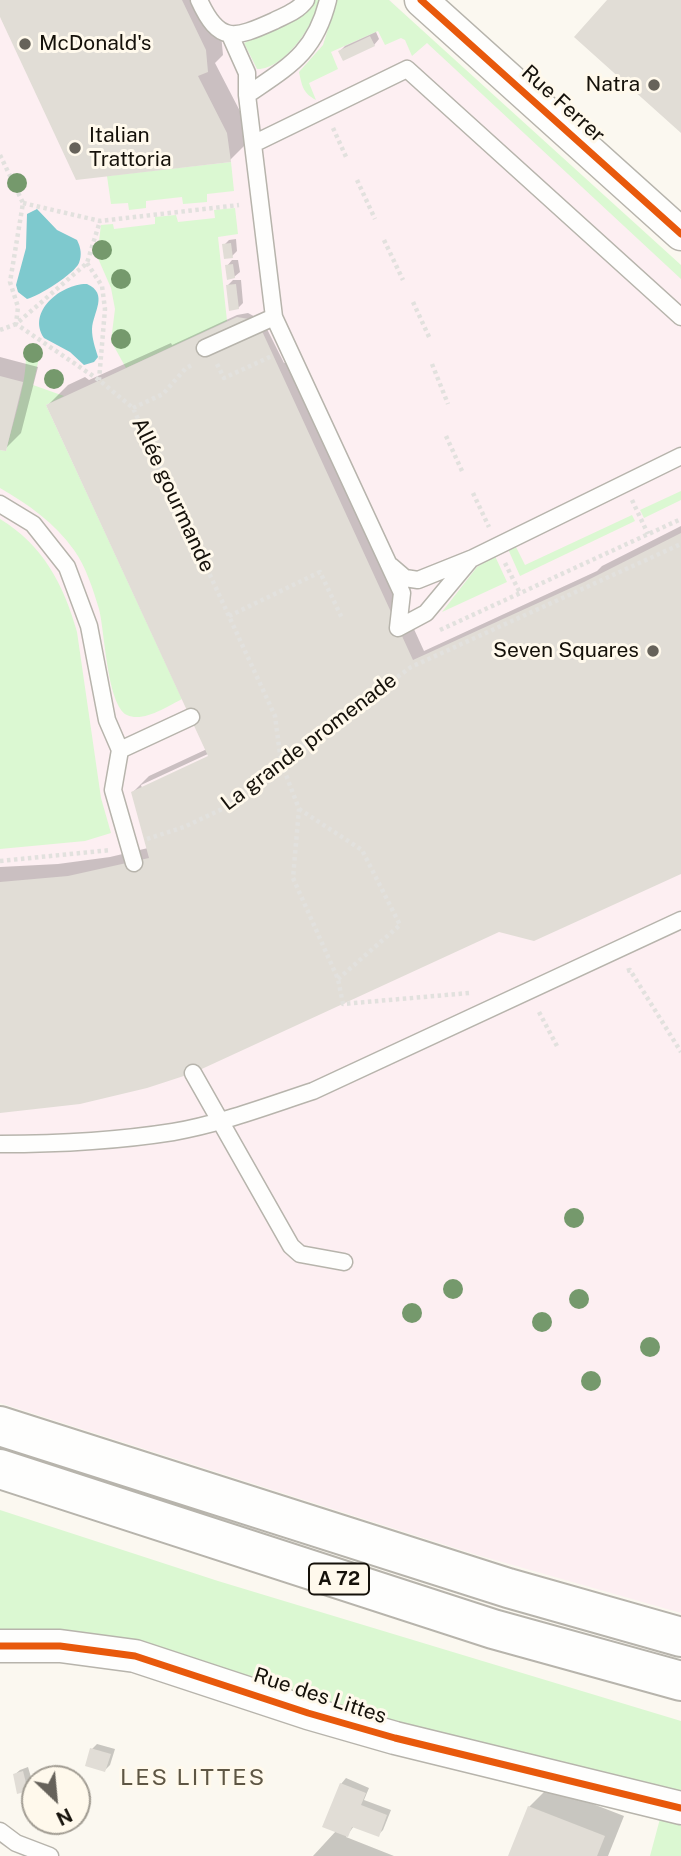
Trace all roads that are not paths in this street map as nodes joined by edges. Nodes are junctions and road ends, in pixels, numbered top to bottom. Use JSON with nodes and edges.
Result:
{"nodes":[{"id":1,"x":199,"y":0,"type":"edge"},
{"id":2,"x":306,"y":0,"type":"edge"},
{"id":3,"x":328,"y":0,"type":"edge"},
{"id":4,"x":421,"y":0,"type":"edge"},
{"id":5,"x":230,"y":35,"type":"junction"},
{"id":6,"x":247,"y":95,"type":"junction"},
{"id":7,"x":253,"y":144,"type":"junction"},
{"id":8,"x":681,"y":234,"type":"edge"},
{"id":9,"x":274,"y":317,"type":"junction"},
{"id":10,"x":681,"y":317,"type":"edge"},
{"id":11,"x":209,"y":351,"type":"road end"},
{"id":12,"x":681,"y":456,"type":"edge"},
{"id":13,"x":0,"y":504,"type":"edge"},
{"id":14,"x":473,"y":558,"type":"junction"},
{"id":15,"x":390,"y":566,"type":"junction"},
{"id":16,"x":191,"y":717,"type":"dead end"},
{"id":17,"x":120,"y":750,"type":"junction"},
{"id":18,"x":134,"y":863,"type":"dead end"},
{"id":19,"x":681,"y":920,"type":"edge"},
{"id":20,"x":192,"y":1073,"type":"dead end"},
{"id":21,"x":218,"y":1120,"type":"junction"},
{"id":22,"x":0,"y":1143,"type":"edge"},
{"id":23,"x":344,"y":1262,"type":"dead end"},
{"id":24,"x":0,"y":1426,"type":"edge"},
{"id":25,"x":0,"y":1469,"type":"edge"},
{"id":26,"x":681,"y":1637,"type":"edge"},
{"id":27,"x":6,"y":1653,"type":"edge"},
{"id":28,"x":681,"y":1681,"type":"edge"},
{"id":29,"x":681,"y":1808,"type":"edge"},
{"id":30,"x":0,"y":1831,"type":"edge"},
{"id":31,"x":50,"y":1856,"type":"edge"}],
"edges":[{"from":1,"to":5,"type":"lane"},
{"from":2,"to":5,"type":"lane"},
{"from":3,"to":6,"type":"lane"},
{"from":4,"to":8,"type":"street","name":"Rue Ferrer"},
{"from":5,"to":6,"type":"lane"},
{"from":6,"to":7,"type":"lane"},
{"from":7,"to":9,"type":"lane"},
{"from":7,"to":10,"type":"lane"},
{"from":9,"to":11,"type":"lane"},
{"from":9,"to":15,"type":"lane"},
{"from":12,"to":14,"type":"lane"},
{"from":13,"to":17,"type":"lane"},
{"from":14,"to":15,"type":"lane"},
{"from":14,"to":15,"type":"lane"},
{"from":16,"to":17,"type":"lane"},
{"from":17,"to":18,"type":"lane"},
{"from":19,"to":21,"type":"lane"},
{"from":20,"to":21,"type":"lane"},
{"from":21,"to":22,"type":"lane"},
{"from":21,"to":23,"type":"lane"},
{"from":24,"to":26,"type":"highway","number":"A 72"},
{"from":25,"to":28,"type":"highway","number":"A 72"},
{"from":27,"to":29,"type":"street","name":"Rue des Littes"},
{"from":30,"to":31,"type":"lane"}]}
